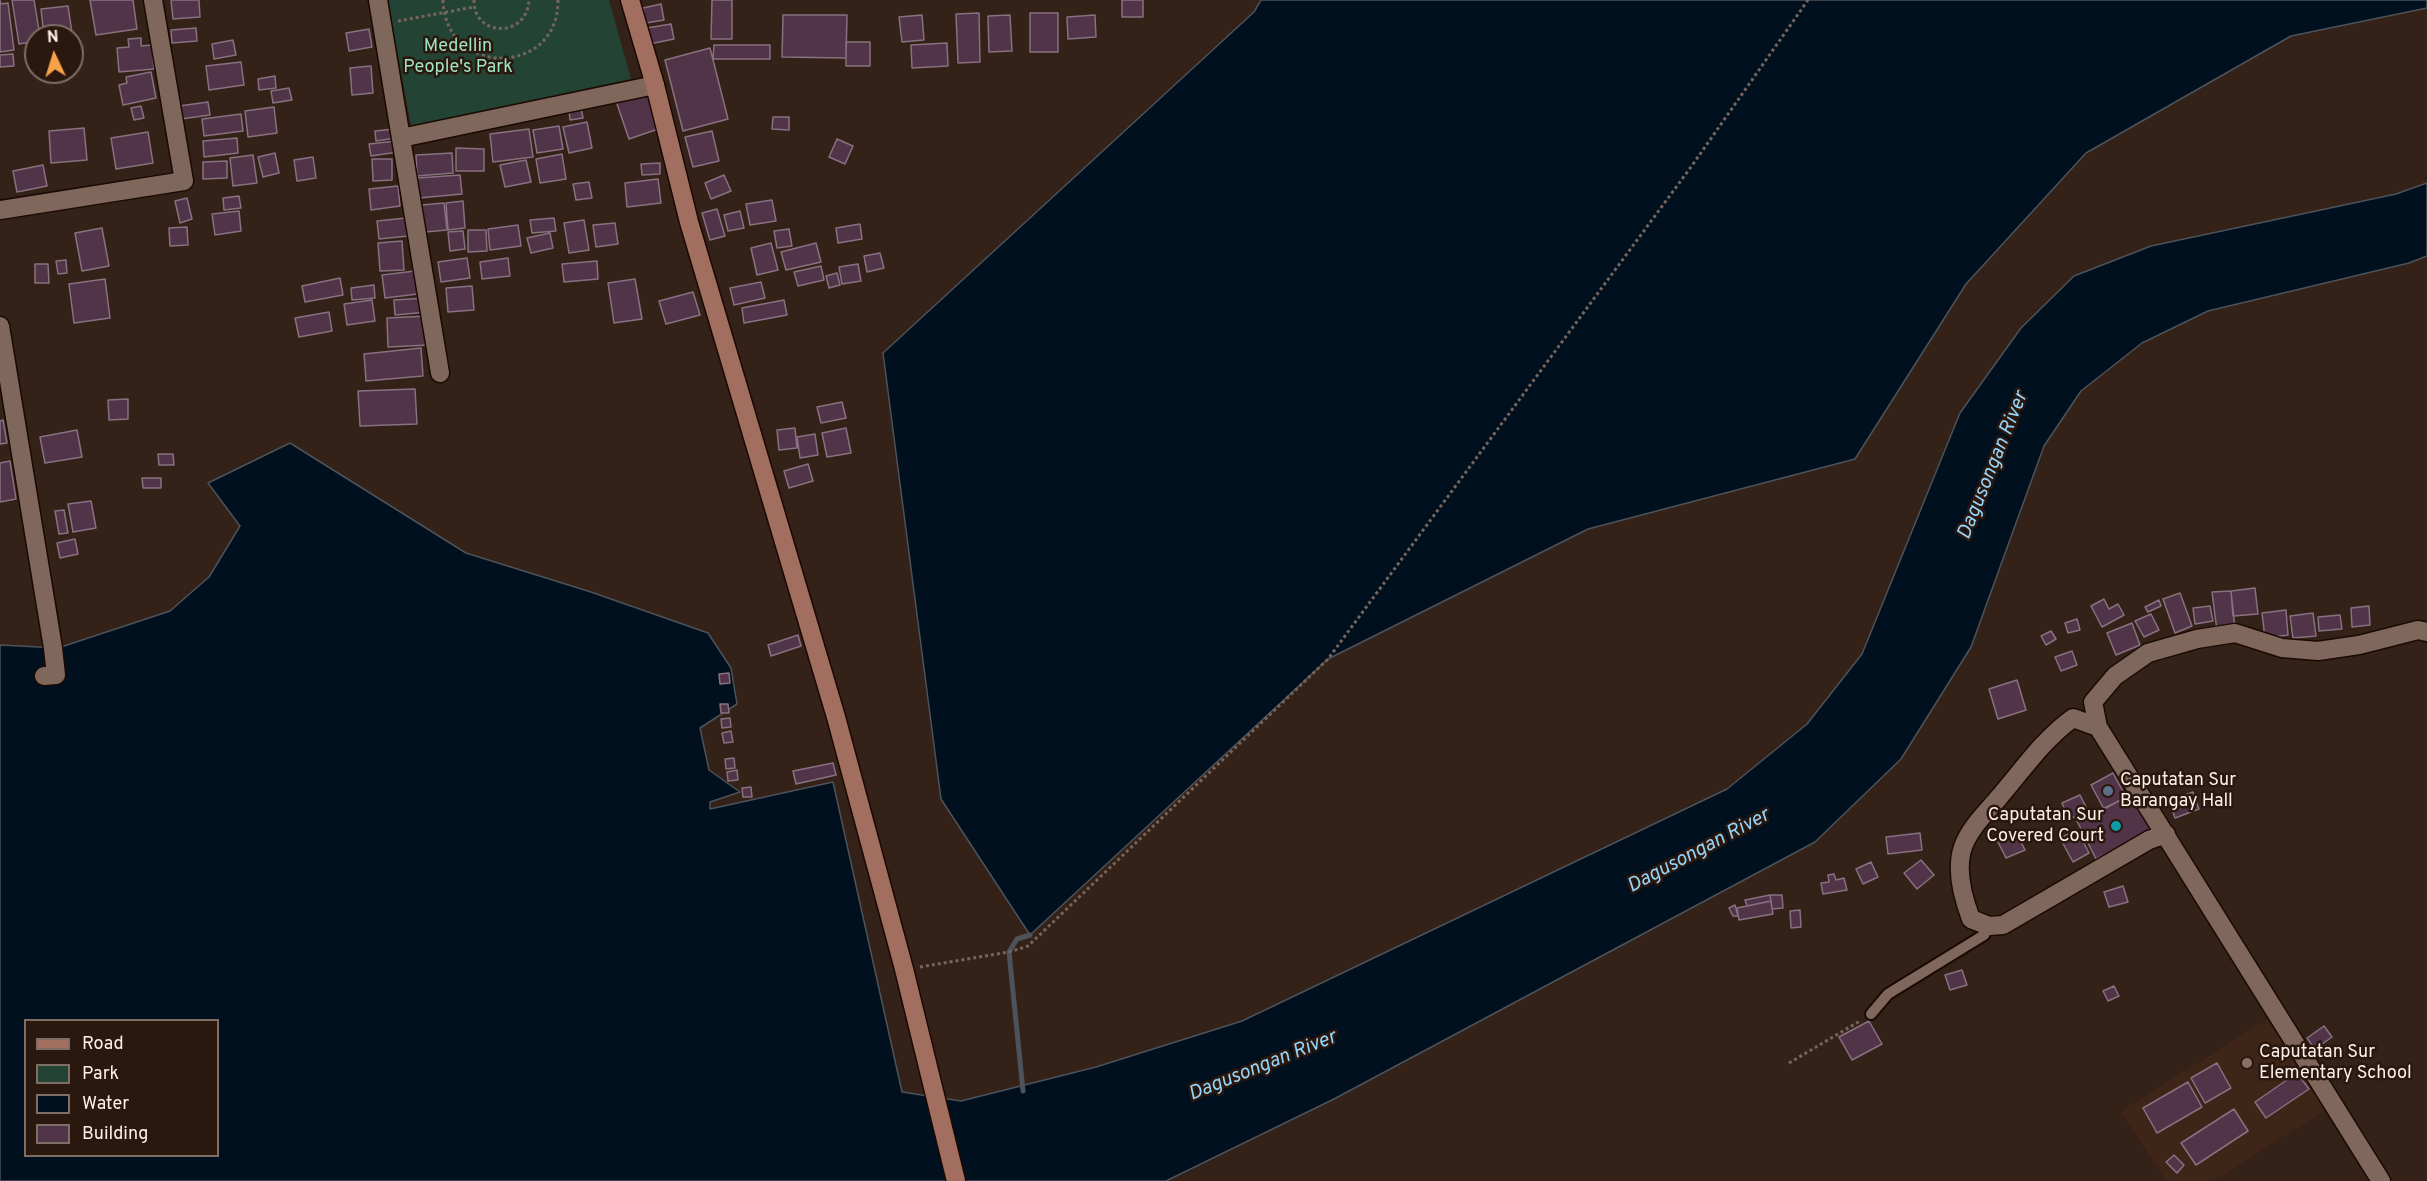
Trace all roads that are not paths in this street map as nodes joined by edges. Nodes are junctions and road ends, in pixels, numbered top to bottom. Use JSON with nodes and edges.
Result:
{"nodes":[{"id":1,"x":153,"y":0,"type":"edge"},
{"id":2,"x":378,"y":0,"type":"edge"},
{"id":3,"x":630,"y":0,"type":"edge"},
{"id":4,"x":655,"y":85,"type":"junction"},
{"id":5,"x":401,"y":138,"type":"junction"},
{"id":6,"x":0,"y":210,"type":"edge"},
{"id":7,"x":0,"y":326,"type":"edge"},
{"id":8,"x":440,"y":373,"type":"dead end"},
{"id":9,"x":2427,"y":632,"type":"edge"},
{"id":10,"x":44,"y":676,"type":"dead end"},
{"id":11,"x":2093,"y":702,"type":"junction"},
{"id":12,"x":2073,"y":718,"type":"junction"},
{"id":13,"x":2098,"y":727,"type":"junction"},
{"id":14,"x":2166,"y":834,"type":"junction"},
{"id":15,"x":1989,"y":926,"type":"junction"},
{"id":16,"x":1871,"y":1014,"type":"road end"},
{"id":17,"x":956,"y":1181,"type":"edge"},
{"id":18,"x":2381,"y":1181,"type":"edge"}],
"edges":[{"from":1,"to":6,"type":"street"},
{"from":2,"to":5,"type":"street"},
{"from":3,"to":4,"type":"main road"},
{"from":4,"to":5,"type":"street"},
{"from":4,"to":17,"type":"main road"},
{"from":5,"to":8,"type":"street"},
{"from":7,"to":10,"type":"street"},
{"from":9,"to":11,"type":"street"},
{"from":11,"to":12,"type":"street"},
{"from":11,"to":13,"type":"street"},
{"from":12,"to":13,"type":"street"},
{"from":12,"to":15,"type":"street"},
{"from":13,"to":14,"type":"street"},
{"from":14,"to":15,"type":"street"},
{"from":14,"to":18,"type":"street"},
{"from":15,"to":16,"type":"lane"}]}
